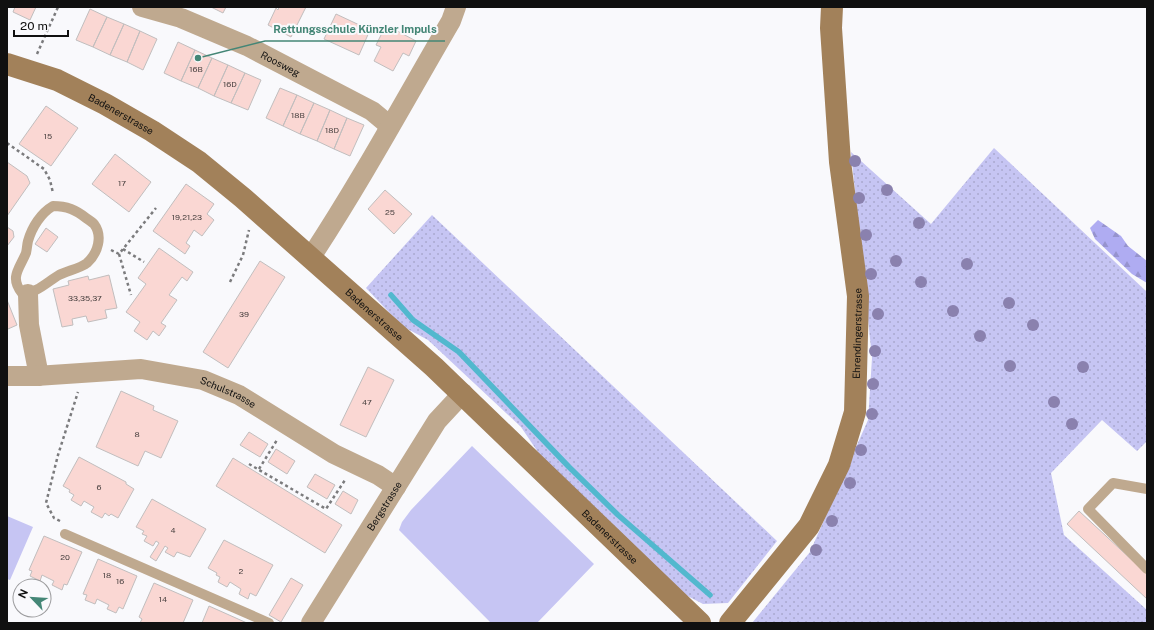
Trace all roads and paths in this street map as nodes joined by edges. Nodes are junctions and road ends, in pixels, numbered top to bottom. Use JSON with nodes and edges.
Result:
{"nodes":[{"id":1,"x":58,"y":7,"type":"edge"},
{"id":2,"x":142,"y":7,"type":"edge"},
{"id":3,"x":456,"y":7,"type":"edge"},
{"id":4,"x":832,"y":7,"type":"edge"},
{"id":5,"x":7,"y":64,"type":"edge"},
{"id":6,"x":30,"y":71,"type":"junction"},
{"id":7,"x":390,"y":126,"type":"junction"},
{"id":8,"x":7,"y":143,"type":"edge"},
{"id":9,"x":55,"y":206,"type":"junction"},
{"id":10,"x":156,"y":208,"type":"dead end"},
{"id":11,"x":260,"y":212,"type":"junction"},
{"id":12,"x":98,"y":246,"type":"junction"},
{"id":13,"x":123,"y":249,"type":"junction"},
{"id":14,"x":119,"y":254,"type":"junction"},
{"id":15,"x":311,"y":257,"type":"junction"},
{"id":16,"x":144,"y":262,"type":"dead end"},
{"id":17,"x":230,"y":282,"type":"dead end"},
{"id":18,"x":28,"y":294,"type":"junction"},
{"id":19,"x":131,"y":296,"type":"dead end"},
{"id":20,"x":81,"y":373,"type":"junction"},
{"id":21,"x":7,"y":376,"type":"edge"},
{"id":22,"x":37,"y":379,"type":"junction"},
{"id":23,"x":463,"y":393,"type":"junction"},
{"id":24,"x":286,"y":424,"type":"junction"},
{"id":25,"x":249,"y":464,"type":"dead end"},
{"id":26,"x":354,"y":464,"type":"junction"},
{"id":27,"x":259,"y":470,"type":"junction"},
{"id":28,"x":396,"y":487,"type":"junction"},
{"id":29,"x":1147,"y":489,"type":"edge"},
{"id":30,"x":65,"y":534,"type":"joint"},
{"id":31,"x":1147,"y":569,"type":"edge"},
{"id":32,"x":269,"y":623,"type":"edge"},
{"id":33,"x":311,"y":623,"type":"edge"},
{"id":34,"x":700,"y":623,"type":"edge"},
{"id":35,"x":730,"y":623,"type":"edge"}],
"edges":[{"from":1,"to":6,"type":"path"},
{"from":2,"to":7,"type":"street","name":"Roosweg"},
{"from":3,"to":7,"type":"street"},
{"from":4,"to":35,"type":"street","name":"Ehrendingerstrasse"},
{"from":5,"to":6,"type":"street","name":"Badenerstrasse"},
{"from":6,"to":11,"type":"street","name":"Badenerstrasse"},
{"from":7,"to":15,"type":"street"},
{"from":8,"to":9,"type":"path"},
{"from":9,"to":12,"type":"lane"},
{"from":9,"to":18,"type":"lane"},
{"from":10,"to":13,"type":"path"},
{"from":11,"to":15,"type":"street","name":"Badenerstrasse"},
{"from":11,"to":17,"type":"path"},
{"from":12,"to":14,"type":"path"},
{"from":12,"to":18,"type":"lane"},
{"from":13,"to":14,"type":"path"},
{"from":13,"to":16,"type":"path"},
{"from":14,"to":19,"type":"path"},
{"from":15,"to":23,"type":"street","name":"Badenerstrasse"},
{"from":18,"to":22,"type":"street"},
{"from":20,"to":22,"type":"street","name":"Schulstrasse"},
{"from":20,"to":24,"type":"street","name":"Schulstrasse"},
{"from":20,"to":30,"type":"path"},
{"from":21,"to":22,"type":"street","name":"Schulstrasse"},
{"from":23,"to":28,"type":"street","name":"Bergstrasse"},
{"from":23,"to":34,"type":"street","name":"Badenerstrasse"},
{"from":24,"to":26,"type":"street","name":"Schulstrasse"},
{"from":24,"to":27,"type":"path"},
{"from":25,"to":27,"type":"path"},
{"from":26,"to":27,"type":"path"},
{"from":26,"to":28,"type":"street","name":"Schulstrasse"},
{"from":28,"to":33,"type":"street","name":"Bergstrasse"},
{"from":29,"to":31,"type":"lane"},
{"from":30,"to":32,"type":"lane"}]}
